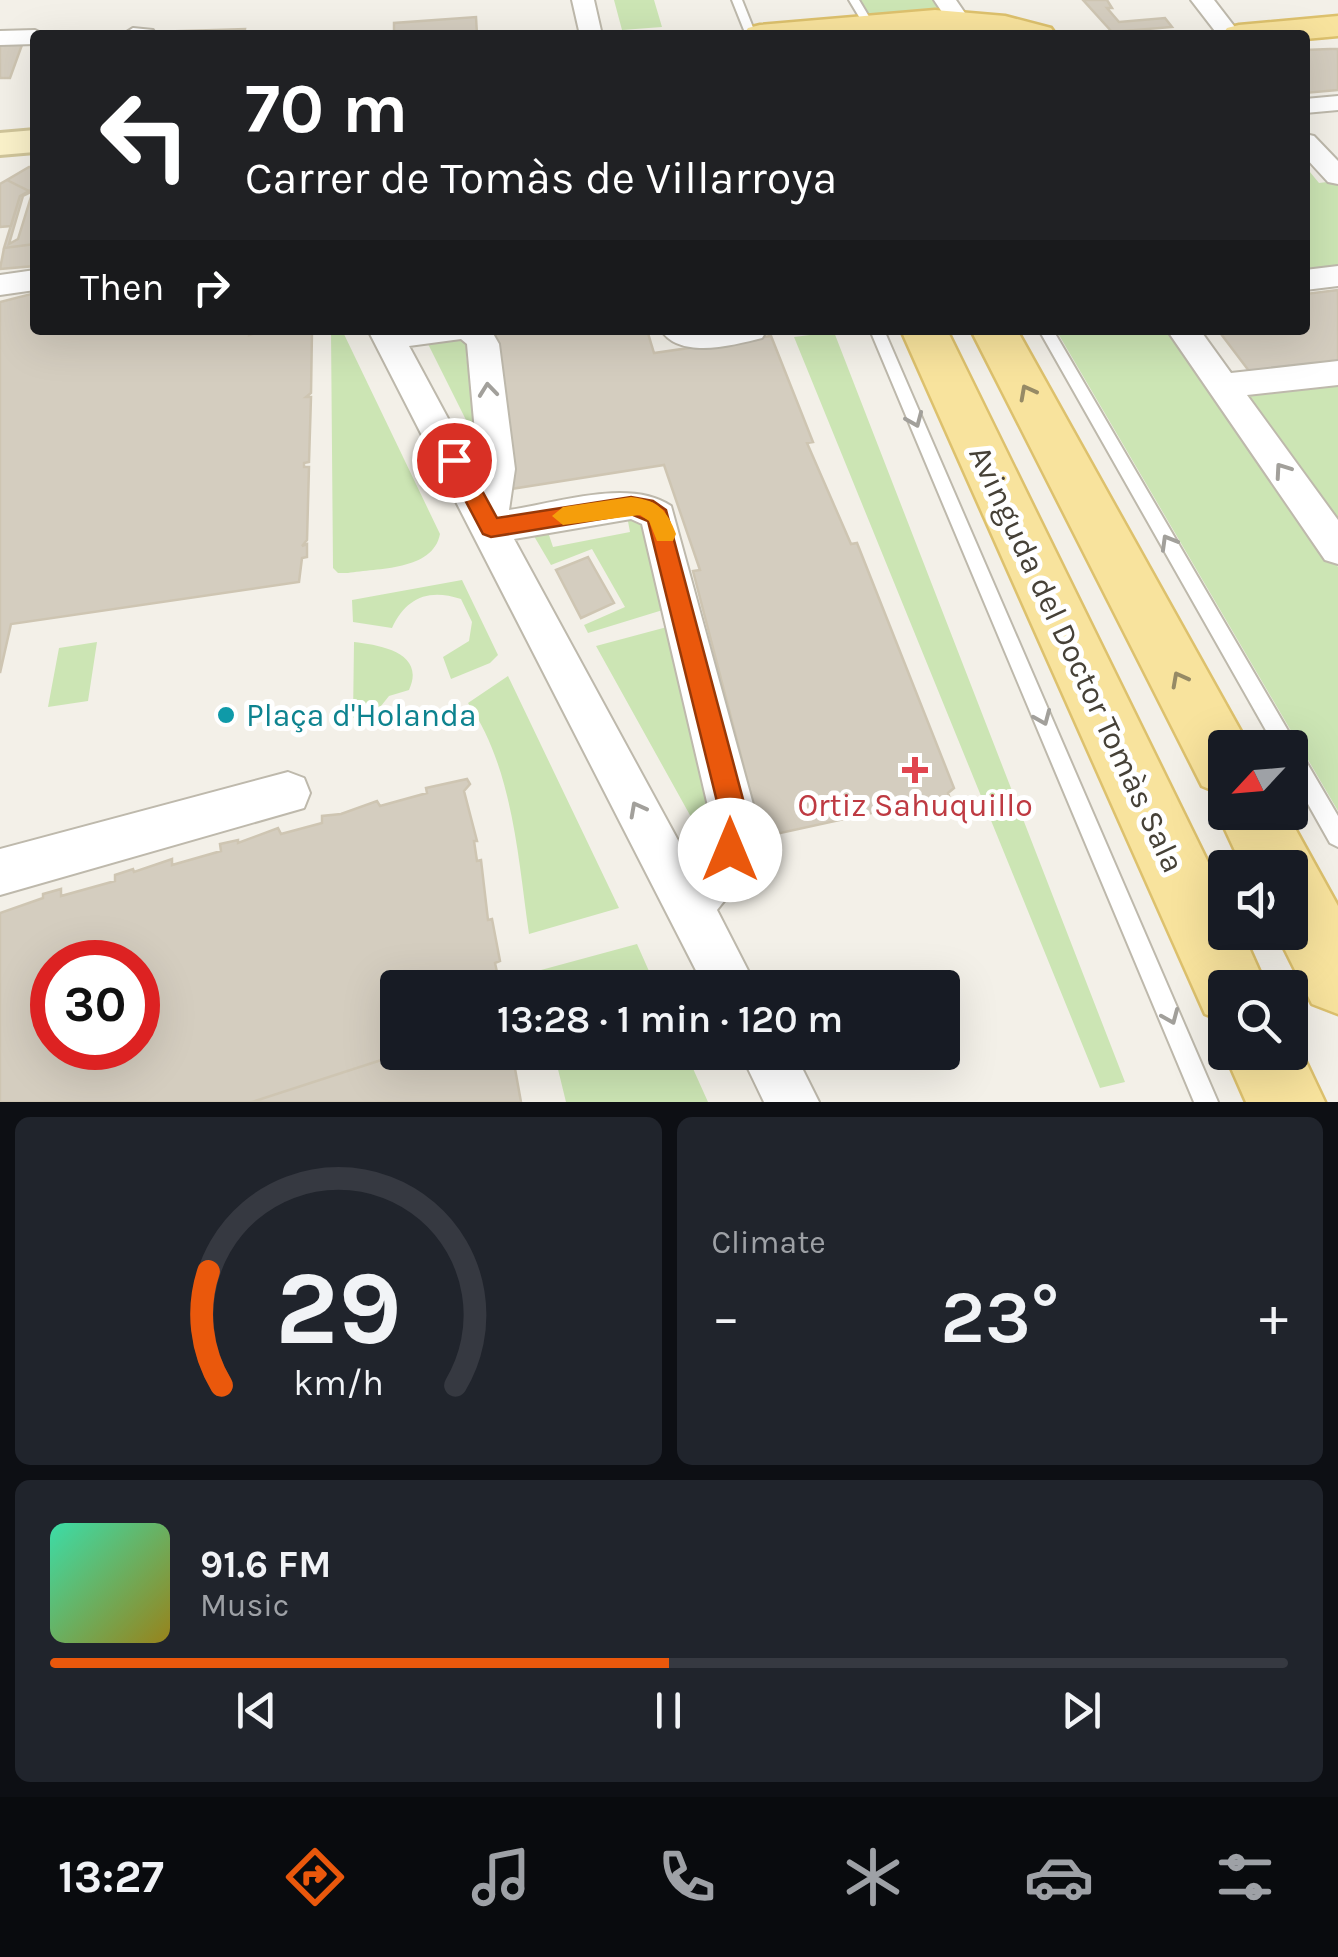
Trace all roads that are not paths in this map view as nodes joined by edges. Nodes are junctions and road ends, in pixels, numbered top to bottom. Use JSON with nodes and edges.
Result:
{"nodes":[{"id":1,"x":583,"y":0,"type":"edge"},
{"id":2,"x":737,"y":0,"type":"edge"},
{"id":3,"x":766,"y":0,"type":"edge"},
{"id":4,"x":1202,"y":0,"type":"edge"},
{"id":5,"x":952,"y":10,"type":"edge"},
{"id":6,"x":867,"y":20,"type":"edge"},
{"id":7,"x":829,"y":21,"type":"edge"},
{"id":8,"x":1338,"y":26,"type":"edge"},
{"id":9,"x":1006,"y":28,"type":"edge"},
{"id":10,"x":590,"y":30,"type":"edge"},
{"id":11,"x":764,"y":30,"type":"edge"},
{"id":12,"x":769,"y":30,"type":"edge"},
{"id":13,"x":790,"y":30,"type":"edge"},
{"id":14,"x":1226,"y":30,"type":"edge"},
{"id":15,"x":1294,"y":30,"type":"edge"},
{"id":16,"x":30,"y":37,"type":"edge"},
{"id":17,"x":0,"y":38,"type":"edge"},
{"id":18,"x":1338,"y":103,"type":"edge"},
{"id":19,"x":1310,"y":106,"type":"edge"},
{"id":20,"x":30,"y":141,"type":"edge"},
{"id":21,"x":0,"y":144,"type":"edge"},
{"id":22,"x":1310,"y":147,"type":"edge"},
{"id":23,"x":1338,"y":176,"type":"edge"},
{"id":24,"x":1338,"y":276,"type":"edge"},
{"id":25,"x":1310,"y":279,"type":"edge"},
{"id":26,"x":30,"y":281,"type":"edge"},
{"id":27,"x":0,"y":285,"type":"edge"},
{"id":28,"x":387,"y":335,"type":"edge"},
{"id":29,"x":478,"y":335,"type":"edge"},
{"id":30,"x":689,"y":335,"type":"edge"},
{"id":31,"x":717,"y":335,"type":"edge"},
{"id":32,"x":879,"y":335,"type":"edge"},
{"id":33,"x":926,"y":335,"type":"edge"},
{"id":34,"x":997,"y":335,"type":"edge"},
{"id":35,"x":1049,"y":335,"type":"edge"},
{"id":36,"x":1187,"y":335,"type":"edge"},
{"id":37,"x":1338,"y":373,"type":"edge"},
{"id":38,"x":1223,"y":386,"type":"junction"},
{"id":39,"x":489,"y":524,"type":"junction"},
{"id":40,"x":1338,"y":549,"type":"edge"},
{"id":41,"x":1276,"y":730,"type":"edge"},
{"id":42,"x":1208,"y":733,"type":"edge"},
{"id":43,"x":1308,"y":784,"type":"edge"},
{"id":44,"x":288,"y":793,"type":"dead end"},
{"id":45,"x":1338,"y":836,"type":"edge"},
{"id":46,"x":0,"y":872,"type":"edge"},
{"id":47,"x":689,"y":906,"type":"junction"},
{"id":48,"x":1308,"y":922,"type":"edge"},
{"id":49,"x":723,"y":970,"type":"edge"},
{"id":50,"x":1223,"y":970,"type":"edge"},
{"id":51,"x":1338,"y":978,"type":"edge"},
{"id":52,"x":775,"y":1070,"type":"edge"},
{"id":53,"x":1271,"y":1070,"type":"edge"},
{"id":54,"x":792,"y":1102,"type":"edge"},
{"id":55,"x":1206,"y":1102,"type":"edge"},
{"id":56,"x":1286,"y":1102,"type":"edge"}],
"edges":[{"from":1,"to":10,"type":"street"},
{"from":2,"to":11,"type":"lane"},
{"from":3,"to":12,"type":"main road"},
{"from":4,"to":14,"type":"street"},
{"from":5,"to":6,"type":"main road"},
{"from":5,"to":9,"type":"main road"},
{"from":6,"to":7,"type":"main road"},
{"from":7,"to":13,"type":"main road"},
{"from":8,"to":15,"type":"main road"},
{"from":16,"to":17,"type":"street"},
{"from":18,"to":19,"type":"street"},
{"from":20,"to":21,"type":"main road"},
{"from":22,"to":23,"type":"street"},
{"from":24,"to":25,"type":"street"},
{"from":26,"to":27,"type":"street"},
{"from":28,"to":39,"type":"street"},
{"from":39,"to":29,"type":"street","one_way":true},
{"from":30,"to":31,"type":"street"},
{"from":32,"to":55,"type":"lane","one_way":true},
{"from":33,"to":50,"type":"main road","name":"Avinguda del Doctor Tomàs Sala"},
{"from":42,"to":34,"type":"main road","one_way":true},
{"from":41,"to":35,"type":"lane","one_way":true},
{"from":36,"to":38,"type":"street"},
{"from":37,"to":38,"type":"street"},
{"from":40,"to":38,"type":"street","one_way":true},
{"from":47,"to":39,"type":"street","one_way":true},
{"from":39,"to":47,"type":"street"},
{"from":43,"to":45,"type":"lane"},
{"from":44,"to":46,"type":"street"},
{"from":47,"to":49,"type":"street"},
{"from":48,"to":51,"type":"main road"},
{"from":52,"to":54,"type":"street"},
{"from":53,"to":56,"type":"main road"}]}
